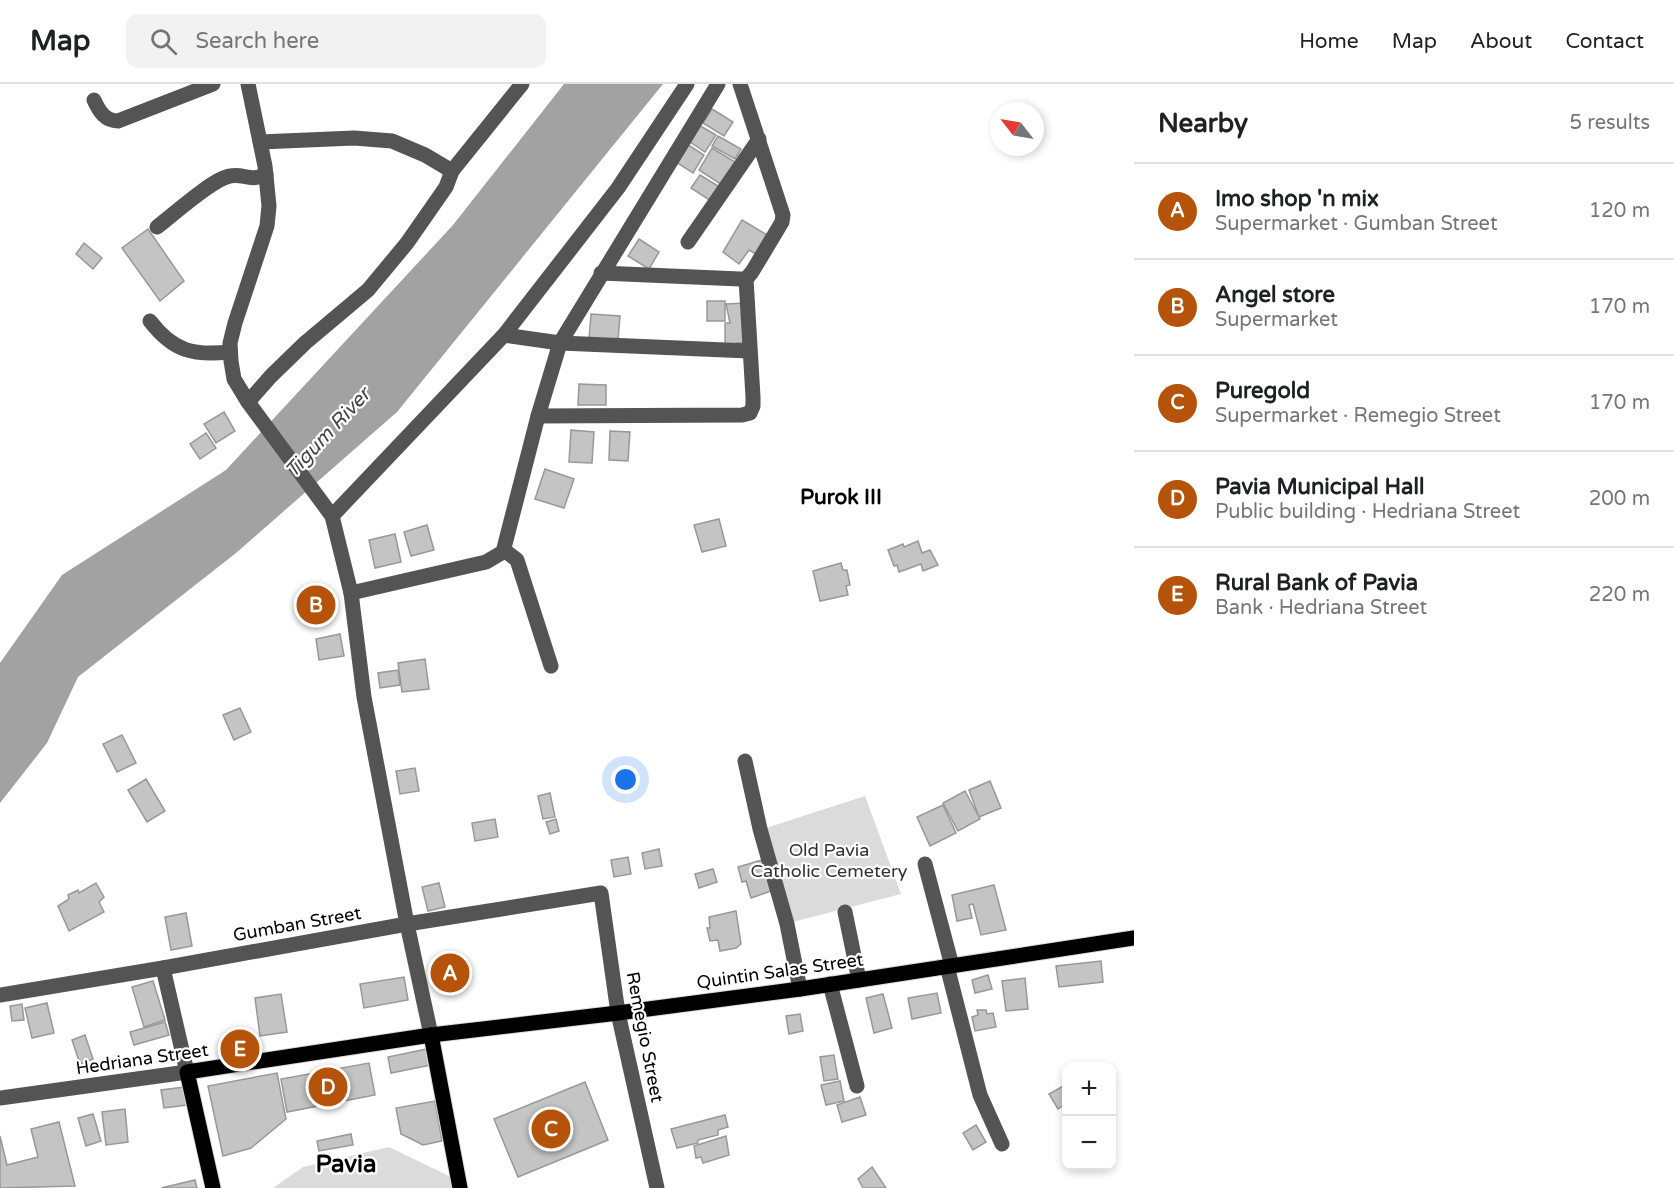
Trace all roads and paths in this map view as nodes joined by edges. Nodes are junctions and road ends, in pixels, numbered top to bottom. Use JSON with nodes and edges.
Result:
{"nodes":[{"id":1,"x":213,"y":84,"type":"edge"},
{"id":2,"x":248,"y":84,"type":"edge"},
{"id":3,"x":522,"y":84,"type":"edge"},
{"id":4,"x":687,"y":84,"type":"edge"},
{"id":5,"x":718,"y":84,"type":"edge"},
{"id":6,"x":740,"y":84,"type":"edge"},
{"id":7,"x":94,"y":100,"type":"dead end"},
{"id":8,"x":759,"y":139,"type":"junction"},
{"id":9,"x":260,"y":142,"type":"junction"},
{"id":10,"x":452,"y":171,"type":"junction"},
{"id":11,"x":267,"y":175,"type":"junction"},
{"id":12,"x":157,"y":227,"type":"dead end"},
{"id":13,"x":688,"y":242,"type":"dead end"},
{"id":14,"x":601,"y":273,"type":"junction"},
{"id":15,"x":746,"y":279,"type":"junction"},
{"id":16,"x":150,"y":321,"type":"dead end"},
{"id":17,"x":504,"y":335,"type":"junction"},
{"id":18,"x":560,"y":343,"type":"junction"},
{"id":19,"x":749,"y":351,"type":"junction"},
{"id":20,"x":230,"y":352,"type":"junction"},
{"id":21,"x":252,"y":406,"type":"junction"},
{"id":22,"x":538,"y":416,"type":"junction"},
{"id":23,"x":329,"y":512,"type":"junction"},
{"id":24,"x":504,"y":550,"type":"junction"},
{"id":25,"x":351,"y":593,"type":"junction"},
{"id":26,"x":550,"y":666,"type":"dead end"},
{"id":27,"x":745,"y":761,"type":"dead end"},
{"id":28,"x":925,"y":864,"type":"dead end"},
{"id":29,"x":601,"y":893,"type":"joint"},
{"id":30,"x":845,"y":912,"type":"dead end"},
{"id":31,"x":407,"y":924,"type":"junction"},
{"id":32,"x":1134,"y":938,"type":"edge"},
{"id":33,"x":950,"y":966,"type":"junction"},
{"id":34,"x":163,"y":968,"type":"junction"},
{"id":35,"x":859,"y":980,"type":"junction"},
{"id":36,"x":830,"y":984,"type":"junction"},
{"id":37,"x":800,"y":989,"type":"junction"},
{"id":38,"x":0,"y":995,"type":"edge"},
{"id":39,"x":618,"y":1013,"type":"junction"},
{"id":40,"x":431,"y":1035,"type":"junction"},
{"id":41,"x":187,"y":1072,"type":"junction"},
{"id":42,"x":857,"y":1086,"type":"dead end"},
{"id":43,"x":0,"y":1098,"type":"edge"},
{"id":44,"x":1002,"y":1144,"type":"dead end"},
{"id":45,"x":213,"y":1188,"type":"edge"},
{"id":46,"x":460,"y":1188,"type":"edge"},
{"id":47,"x":657,"y":1188,"type":"edge"}],
"edges":[{"from":1,"to":7,"type":"street"},
{"from":2,"to":9,"type":"street"},
{"from":3,"to":10,"type":"street"},
{"from":4,"to":17,"type":"street"},
{"from":5,"to":14,"type":"street"},
{"from":6,"to":8,"type":"street"},
{"from":8,"to":13,"type":"street"},
{"from":8,"to":15,"type":"street"},
{"from":9,"to":10,"type":"street"},
{"from":9,"to":11,"type":"street"},
{"from":10,"to":21,"type":"street"},
{"from":11,"to":12,"type":"street"},
{"from":11,"to":20,"type":"street"},
{"from":14,"to":15,"type":"street"},
{"from":14,"to":18,"type":"street"},
{"from":15,"to":19,"type":"street"},
{"from":16,"to":20,"type":"street"},
{"from":17,"to":18,"type":"street"},
{"from":17,"to":23,"type":"street"},
{"from":18,"to":19,"type":"street"},
{"from":18,"to":22,"type":"street"},
{"from":19,"to":22,"type":"street"},
{"from":20,"to":21,"type":"street"},
{"from":21,"to":23,"type":"street"},
{"from":22,"to":24,"type":"street"},
{"from":23,"to":25,"type":"street"},
{"from":24,"to":25,"type":"street"},
{"from":24,"to":26,"type":"street"},
{"from":25,"to":31,"type":"street"},
{"from":27,"to":37,"type":"street"},
{"from":28,"to":33,"type":"street"},
{"from":29,"to":31,"type":"street","name":"Gumban Street"},
{"from":29,"to":39,"type":"street","name":"Remegio Street"},
{"from":30,"to":35,"type":"street"},
{"from":31,"to":34,"type":"street","name":"Gumban Street"},
{"from":31,"to":40,"type":"street"},
{"from":32,"to":33,"type":"main road","name":"Quintin Salas Street"},
{"from":33,"to":35,"type":"main road","name":"Quintin Salas Street"},
{"from":33,"to":44,"type":"street"},
{"from":34,"to":38,"type":"street","name":"Gumban Street"},
{"from":34,"to":41,"type":"street"},
{"from":35,"to":36,"type":"main road","name":"Quintin Salas Street"},
{"from":36,"to":37,"type":"main road","name":"Quintin Salas Street"},
{"from":36,"to":42,"type":"street"},
{"from":37,"to":39,"type":"main road","name":"Quintin Salas Street"},
{"from":39,"to":40,"type":"main road","name":"Quintin Salas Street"},
{"from":39,"to":47,"type":"street","name":"Remegio Street"},
{"from":40,"to":41,"type":"main road","name":"Hedriana Street"},
{"from":40,"to":46,"type":"main road"},
{"from":41,"to":43,"type":"street","name":"Hedriana Street"},
{"from":41,"to":45,"type":"main road"}]}
